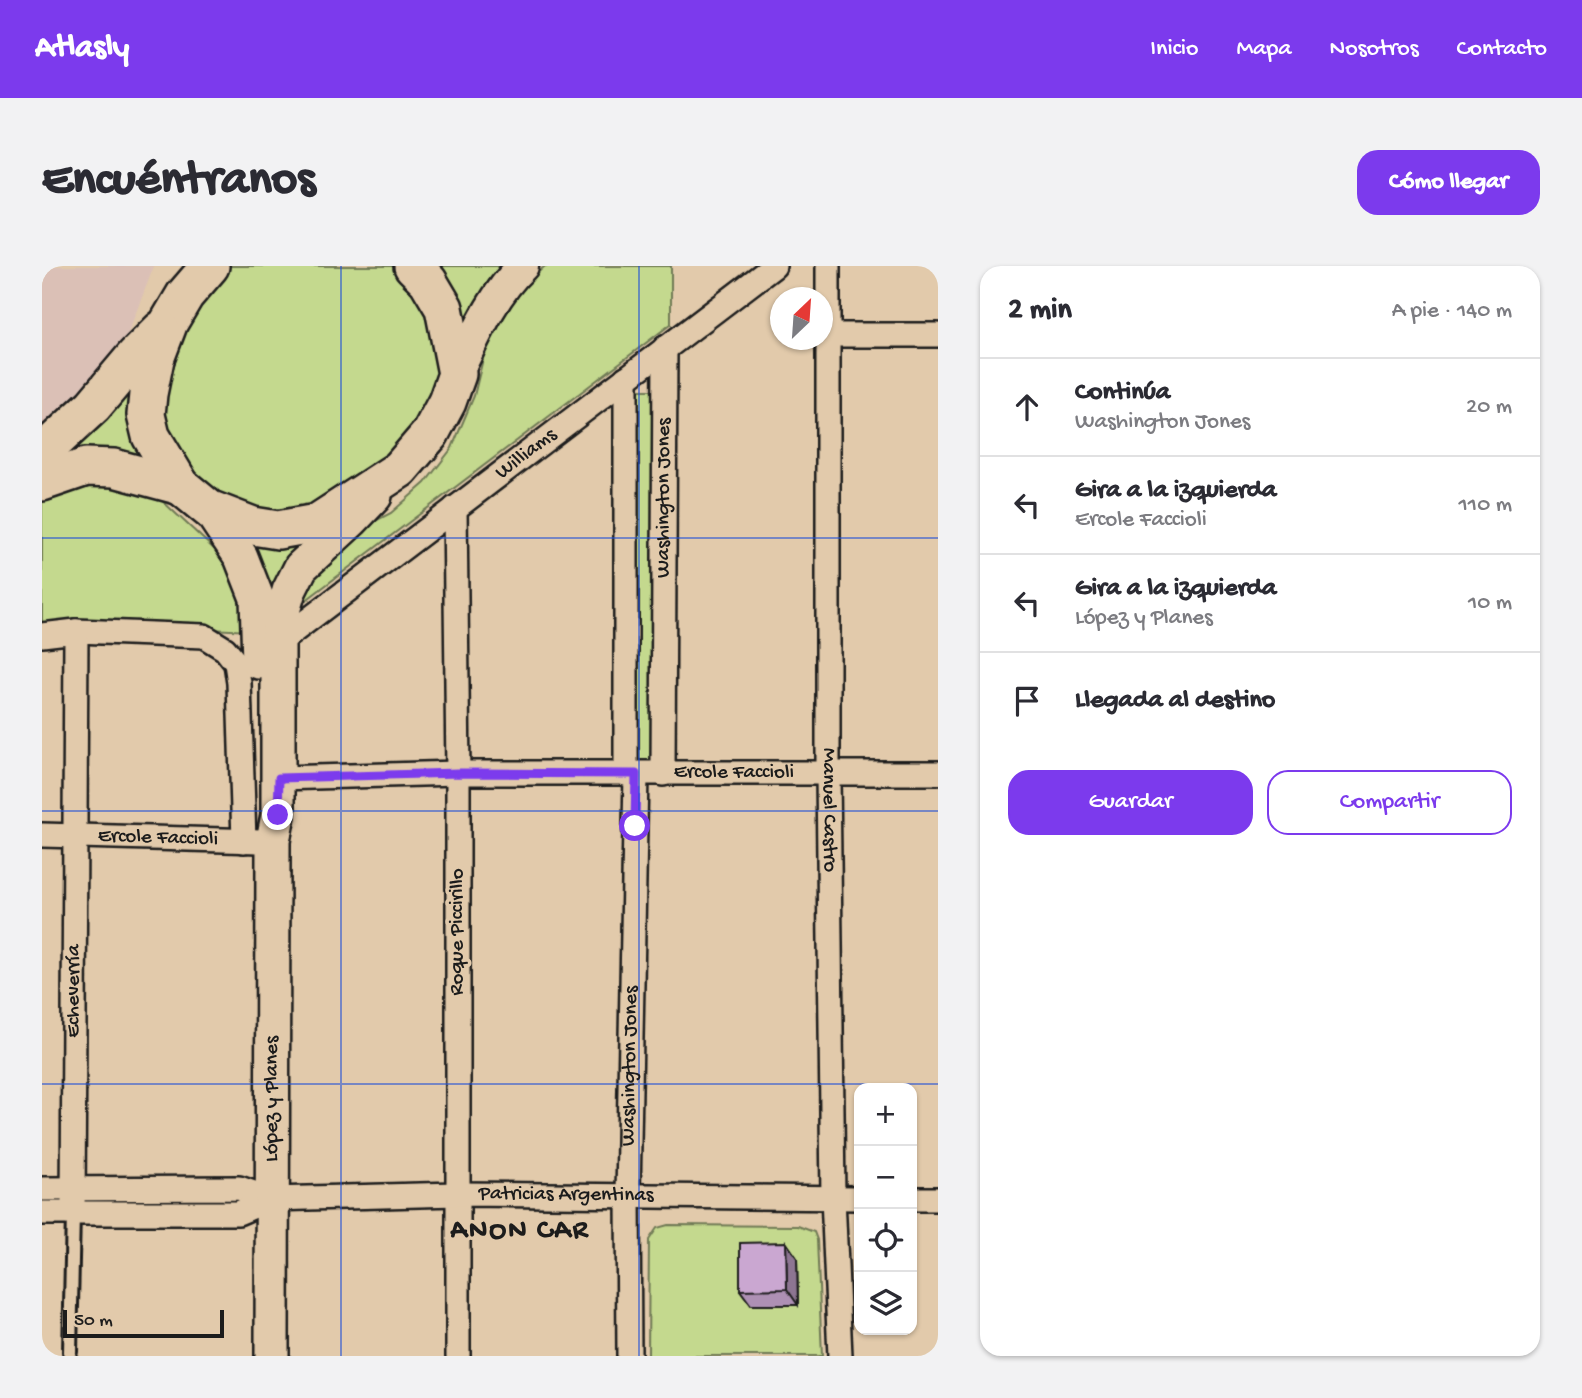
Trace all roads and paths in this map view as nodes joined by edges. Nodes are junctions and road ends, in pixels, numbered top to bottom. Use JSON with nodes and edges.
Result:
{"nodes":[{"id":1,"x":210,"y":266,"type":"edge"},
{"id":2,"x":413,"y":266,"type":"edge"},
{"id":3,"x":523,"y":266,"type":"edge"},
{"id":4,"x":774,"y":266,"type":"edge"},
{"id":5,"x":828,"y":266,"type":"edge"},
{"id":6,"x":828,"y":287,"type":"edge"},
{"id":7,"x":183,"y":294,"type":"edge"},
{"id":8,"x":833,"y":335,"type":"edge"},
{"id":9,"x":938,"y":335,"type":"edge"},
{"id":10,"x":665,"y":348,"type":"junction"},
{"id":11,"x":827,"y":350,"type":"edge"},
{"id":12,"x":457,"y":374,"type":"junction"},
{"id":13,"x":626,"y":378,"type":"junction"},
{"id":14,"x":42,"y":453,"type":"edge"},
{"id":15,"x":400,"y":469,"type":"junction"},
{"id":16,"x":42,"y":482,"type":"edge"},
{"id":17,"x":181,"y":486,"type":"junction"},
{"id":18,"x":209,"y":509,"type":"junction"},
{"id":19,"x":455,"y":509,"type":"junction"},
{"id":20,"x":76,"y":631,"type":"junction"},
{"id":21,"x":42,"y":635,"type":"edge"},
{"id":22,"x":278,"y":643,"type":"junction"},
{"id":23,"x":458,"y":773,"type":"junction"},
{"id":24,"x":938,"y":773,"type":"edge"},
{"id":25,"x":631,"y":774,"type":"junction"},
{"id":26,"x":663,"y":774,"type":"junction"},
{"id":27,"x":828,"y":774,"type":"junction"},
{"id":28,"x":279,"y":778,"type":"junction"},
{"id":29,"x":42,"y":835,"type":"edge"},
{"id":30,"x":74,"y":836,"type":"junction"},
{"id":31,"x":259,"y":841,"type":"junction"},
{"id":32,"x":42,"y":1189,"type":"edge"},
{"id":33,"x":72,"y":1189,"type":"junction"},
{"id":34,"x":457,"y":1194,"type":"junction"},
{"id":35,"x":628,"y":1195,"type":"junction"},
{"id":36,"x":833,"y":1197,"type":"junction"},
{"id":37,"x":854,"y":1198,"type":"edge"},
{"id":38,"x":271,"y":1199,"type":"junction"},
{"id":39,"x":917,"y":1199,"type":"edge"},
{"id":40,"x":938,"y":1199,"type":"edge"},
{"id":41,"x":42,"y":1213,"type":"edge"},
{"id":42,"x":73,"y":1213,"type":"junction"},
{"id":43,"x":70,"y":1352,"type":"dead end"},
{"id":44,"x":272,"y":1356,"type":"edge"},
{"id":45,"x":458,"y":1356,"type":"edge"},
{"id":46,"x":629,"y":1356,"type":"edge"},
{"id":47,"x":840,"y":1356,"type":"edge"}],
"edges":[{"from":1,"to":7,"type":"main road"},
{"from":2,"to":12,"type":"main road"},
{"from":3,"to":12,"type":"street"},
{"from":4,"to":10,"type":"street","name":"Williams"},
{"from":5,"to":6,"type":"street","name":"Manuel Castro"},
{"from":7,"to":14,"type":"main road"},
{"from":7,"to":17,"type":"main road"},
{"from":8,"to":9,"type":"street"},
{"from":10,"to":13,"type":"street","name":"Williams"},
{"from":10,"to":26,"type":"street","name":"Washington Jones"},
{"from":11,"to":27,"type":"street","name":"Manuel Castro"},
{"from":12,"to":15,"type":"main road"},
{"from":13,"to":19,"type":"street","name":"Williams"},
{"from":13,"to":25,"type":"street","name":"Washington Jones"},
{"from":15,"to":18,"type":"main road"},
{"from":15,"to":22,"type":"main road","name":"López y Planes"},
{"from":16,"to":17,"type":"main road"},
{"from":17,"to":18,"type":"main road"},
{"from":18,"to":31,"type":"main road","name":"López y Planes"},
{"from":19,"to":22,"type":"street","name":"Williams"},
{"from":19,"to":23,"type":"street","name":"Roque Piccirillo"},
{"from":20,"to":21,"type":"street"},
{"from":20,"to":30,"type":"street","name":"Echeverría"},
{"from":20,"to":31,"type":"street","name":"López y Planes"},
{"from":22,"to":28,"type":"main road","name":"López y Planes"},
{"from":23,"to":25,"type":"street","name":"Ercole Faccioli"},
{"from":23,"to":28,"type":"street","name":"Ercole Faccioli"},
{"from":23,"to":34,"type":"street","name":"Roque Piccirillo"},
{"from":24,"to":27,"type":"street","name":"Ercole Faccioli"},
{"from":25,"to":26,"type":"street","name":"Ercole Faccioli"},
{"from":25,"to":35,"type":"street","name":"Washington Jones"},
{"from":26,"to":27,"type":"street","name":"Ercole Faccioli"},
{"from":27,"to":36,"type":"street","name":"Manuel Castro"},
{"from":28,"to":31,"type":"main road","name":"López y Planes"},
{"from":29,"to":30,"type":"street","name":"Ercole Faccioli"},
{"from":30,"to":31,"type":"street","name":"Ercole Faccioli"},
{"from":30,"to":33,"type":"street","name":"Echeverría"},
{"from":31,"to":38,"type":"main road","name":"López y Planes"},
{"from":32,"to":33,"type":"street","name":"Patricias Argentinas"},
{"from":33,"to":38,"type":"street","name":"Patricias Argentinas"},
{"from":33,"to":42,"type":"street","name":"Echeverría"},
{"from":34,"to":35,"type":"street","name":"Patricias Argentinas"},
{"from":34,"to":38,"type":"street","name":"Patricias Argentinas"},
{"from":34,"to":45,"type":"street","name":"Roque Piccirillo"},
{"from":35,"to":36,"type":"street","name":"Patricias Argentinas"},
{"from":35,"to":46,"type":"street","name":"Washington Jones"},
{"from":36,"to":37,"type":"street","name":"Patricias Argentinas"},
{"from":36,"to":47,"type":"street","name":"Manuel Castro"},
{"from":38,"to":42,"type":"street","name":"Patricias Argentinas"},
{"from":38,"to":44,"type":"main road","name":"López y Planes"},
{"from":39,"to":40,"type":"street"},
{"from":41,"to":42,"type":"street","name":"Patricias Argentinas"},
{"from":42,"to":43,"type":"lane","name":"Echeverría"}]}
